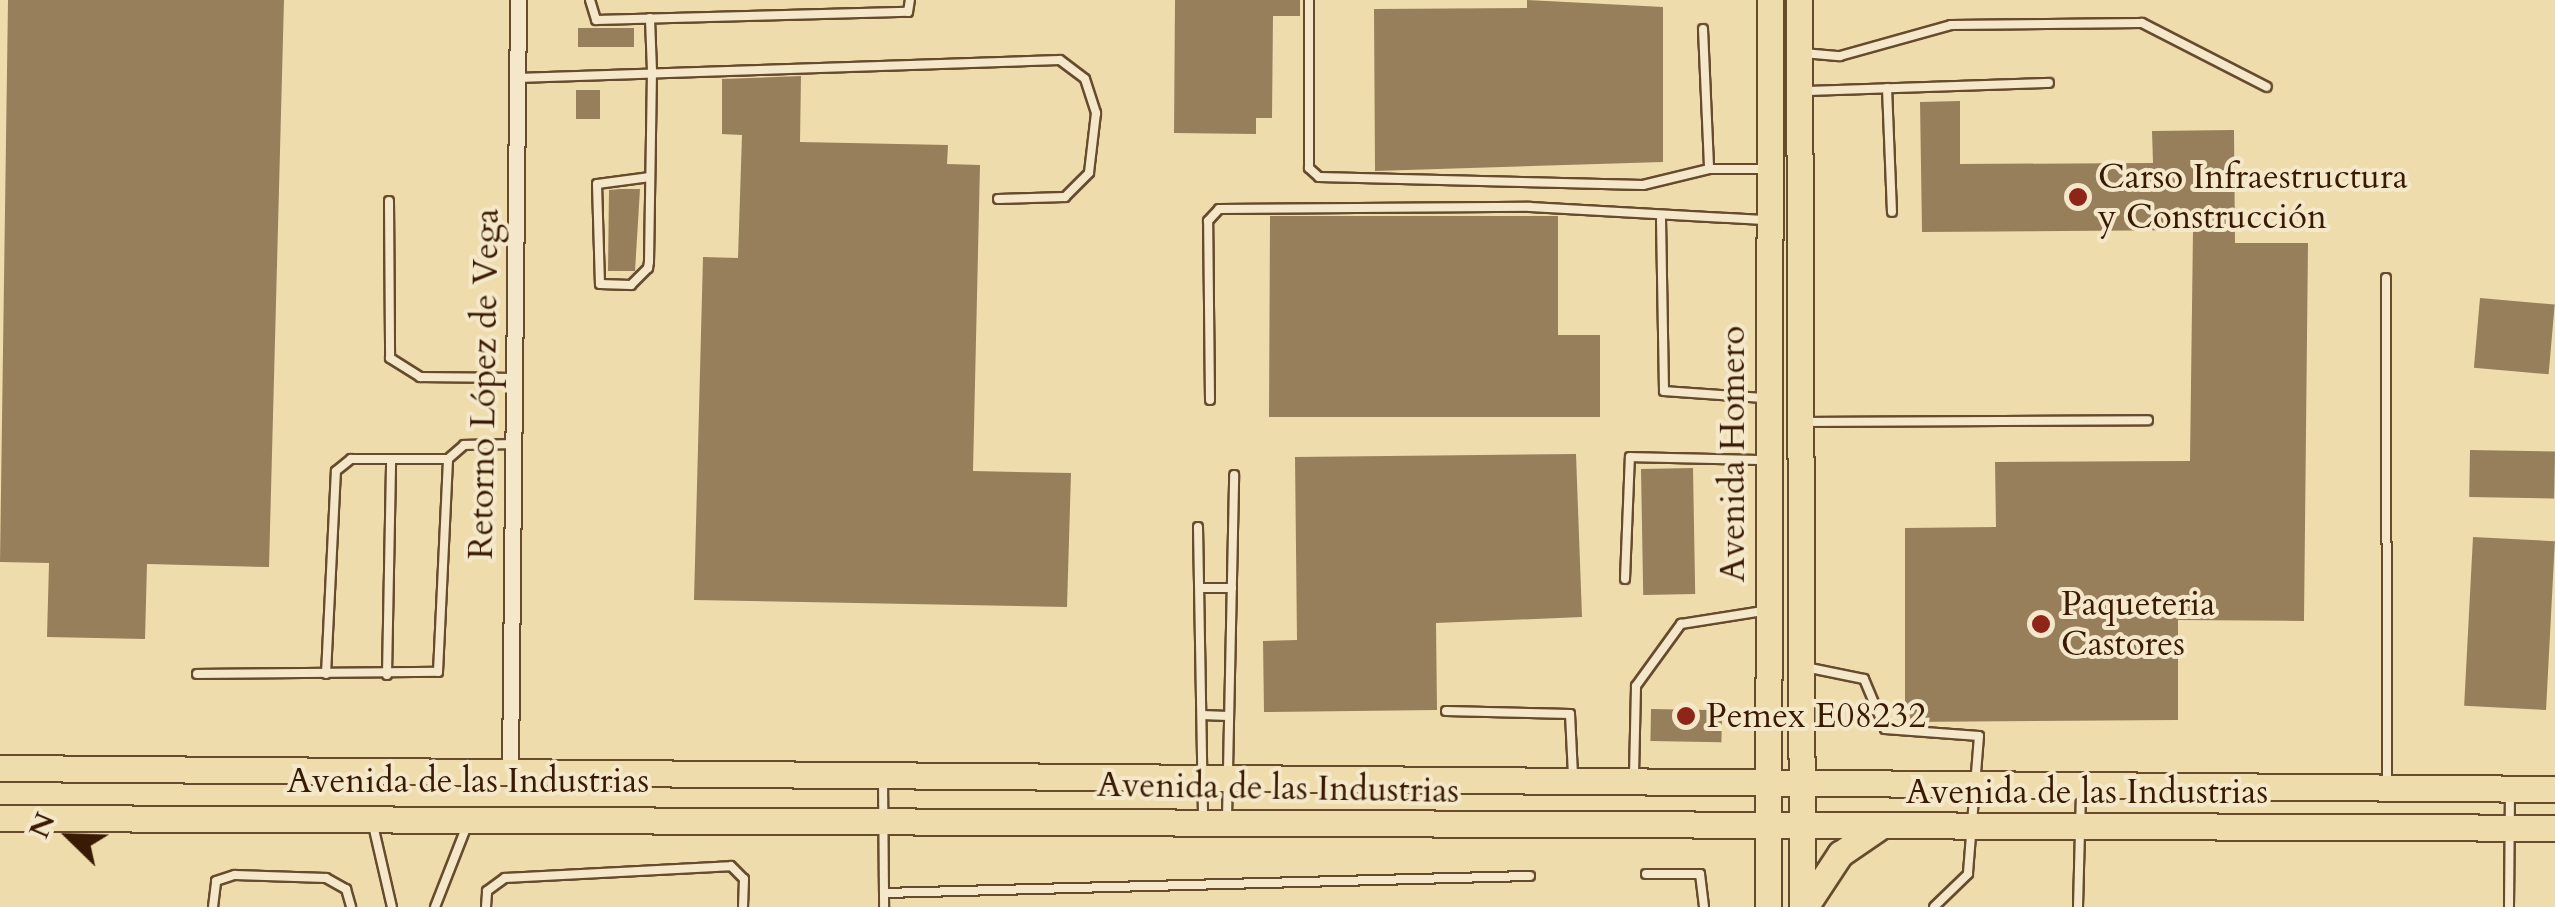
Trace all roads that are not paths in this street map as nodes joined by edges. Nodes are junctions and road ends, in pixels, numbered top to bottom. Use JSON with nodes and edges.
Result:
{"nodes":[{"id":1,"x":518,"y":0,"type":"edge"},
{"id":2,"x":590,"y":0,"type":"edge"},
{"id":3,"x":910,"y":0,"type":"edge"},
{"id":4,"x":1309,"y":0,"type":"edge"},
{"id":5,"x":1769,"y":5,"type":"edge"},
{"id":6,"x":1802,"y":7,"type":"edge"},
{"id":7,"x":650,"y":18,"type":"junction"},
{"id":8,"x":1703,"y":29,"type":"dead end"},
{"id":9,"x":1799,"y":53,"type":"junction"},
{"id":10,"x":652,"y":71,"type":"junction"},
{"id":11,"x":517,"y":78,"type":"junction"},
{"id":12,"x":2048,"y":83,"type":"dead end"},
{"id":13,"x":2267,"y":87,"type":"dead end"},
{"id":14,"x":1887,"y":88,"type":"junction"},
{"id":15,"x":1799,"y":91,"type":"junction"},
{"id":16,"x":1709,"y":169,"type":"junction"},
{"id":17,"x":1769,"y":169,"type":"junction"},
{"id":18,"x":650,"y":178,"type":"junction"},
{"id":19,"x":998,"y":199,"type":"dead end"},
{"id":20,"x":390,"y":200,"type":"dead end"},
{"id":21,"x":1892,"y":212,"type":"dead end"},
{"id":22,"x":1662,"y":218,"type":"junction"},
{"id":23,"x":1768,"y":220,"type":"junction"},
{"id":24,"x":2386,"y":278,"type":"dead end"},
{"id":25,"x":514,"y":378,"type":"junction"},
{"id":26,"x":1768,"y":398,"type":"junction"},
{"id":27,"x":1210,"y":400,"type":"dead end"},
{"id":28,"x":2148,"y":420,"type":"dead end"},
{"id":29,"x":1800,"y":422,"type":"junction"},
{"id":30,"x":514,"y":444,"type":"junction"},
{"id":31,"x":391,"y":459,"type":"junction"},
{"id":32,"x":448,"y":459,"type":"junction"},
{"id":33,"x":1768,"y":460,"type":"junction"},
{"id":34,"x":1234,"y":475,"type":"dead end"},
{"id":35,"x":1198,"y":527,"type":"dead end"},
{"id":36,"x":1625,"y":580,"type":"dead end"},
{"id":37,"x":1200,"y":588,"type":"junction"},
{"id":38,"x":1232,"y":588,"type":"junction"},
{"id":39,"x":1768,"y":610,"type":"junction"},
{"id":40,"x":1800,"y":667,"type":"junction"},
{"id":41,"x":197,"y":674,"type":"dead end"},
{"id":42,"x":326,"y":674,"type":"junction"},
{"id":43,"x":386,"y":674,"type":"junction"},
{"id":44,"x":1446,"y":711,"type":"dead end"},
{"id":45,"x":1202,"y":715,"type":"junction"},
{"id":46,"x":1228,"y":716,"type":"junction"},
{"id":47,"x":0,"y":768,"type":"edge"},
{"id":48,"x":510,"y":768,"type":"junction"},
{"id":49,"x":883,"y":771,"type":"junction"},
{"id":50,"x":1215,"y":775,"type":"junction"},
{"id":51,"x":1573,"y":780,"type":"junction"},
{"id":52,"x":1634,"y":781,"type":"junction"},
{"id":53,"x":1767,"y":784,"type":"junction"},
{"id":54,"x":1800,"y":784,"type":"junction"},
{"id":55,"x":1975,"y":788,"type":"junction"},
{"id":56,"x":2081,"y":788,"type":"junction"},
{"id":57,"x":2387,"y":789,"type":"junction"},
{"id":58,"x":2510,"y":789,"type":"junction"},
{"id":59,"x":2555,"y":789,"type":"edge"},
{"id":60,"x":472,"y":814,"type":"junction"},
{"id":61,"x":509,"y":814,"type":"junction"},
{"id":62,"x":370,"y":816,"type":"junction"},
{"id":63,"x":0,"y":818,"type":"edge"},
{"id":64,"x":884,"y":818,"type":"junction"},
{"id":65,"x":1215,"y":822,"type":"junction"},
{"id":66,"x":2079,"y":826,"type":"junction"},
{"id":67,"x":1879,"y":827,"type":"junction"},
{"id":68,"x":1974,"y":827,"type":"junction"},
{"id":69,"x":2511,"y":828,"type":"junction"},
{"id":70,"x":2555,"y":828,"type":"edge"},
{"id":71,"x":1768,"y":830,"type":"junction"},
{"id":72,"x":1801,"y":830,"type":"junction"},
{"id":73,"x":1646,"y":874,"type":"dead end"},
{"id":74,"x":1530,"y":876,"type":"dead end"},
{"id":75,"x":884,"y":894,"type":"junction"},
{"id":76,"x":212,"y":907,"type":"edge"},
{"id":77,"x":351,"y":907,"type":"edge"},
{"id":78,"x":392,"y":907,"type":"edge"},
{"id":79,"x":435,"y":907,"type":"edge"},
{"id":80,"x":486,"y":907,"type":"edge"},
{"id":81,"x":743,"y":907,"type":"edge"},
{"id":82,"x":884,"y":907,"type":"edge"},
{"id":83,"x":1704,"y":907,"type":"edge"},
{"id":84,"x":1768,"y":907,"type":"edge"},
{"id":85,"x":1804,"y":907,"type":"edge"},
{"id":86,"x":1934,"y":907,"type":"edge"},
{"id":87,"x":2078,"y":907,"type":"edge"},
{"id":88,"x":2509,"y":907,"type":"edge"}],
"edges":[{"from":1,"to":11,"type":"street","name":"Retorno López de Vega"},
{"from":2,"to":7,"type":"lane"},
{"from":3,"to":7,"type":"lane"},
{"from":4,"to":16,"type":"lane"},
{"from":5,"to":17,"type":"main road","name":"Avenida Homero"},
{"from":6,"to":9,"type":"main road","name":"Avenida Homero"},
{"from":7,"to":10,"type":"lane"},
{"from":8,"to":16,"type":"lane"},
{"from":9,"to":13,"type":"lane"},
{"from":9,"to":15,"type":"main road","name":"Avenida Homero"},
{"from":10,"to":11,"type":"lane"},
{"from":10,"to":18,"type":"lane"},
{"from":10,"to":19,"type":"lane"},
{"from":11,"to":25,"type":"street","name":"Retorno López de Vega"},
{"from":12,"to":14,"type":"lane"},
{"from":14,"to":15,"type":"lane"},
{"from":14,"to":21,"type":"lane"},
{"from":15,"to":29,"type":"main road","name":"Avenida Homero"},
{"from":16,"to":17,"type":"lane"},
{"from":17,"to":23,"type":"main road","name":"Avenida Homero"},
{"from":18,"to":18,"type":"lane"},
{"from":20,"to":25,"type":"lane"},
{"from":22,"to":23,"type":"lane"},
{"from":22,"to":26,"type":"lane"},
{"from":22,"to":27,"type":"lane"},
{"from":23,"to":26,"type":"main road","name":"Avenida Homero"},
{"from":24,"to":57,"type":"lane"},
{"from":25,"to":30,"type":"street","name":"Retorno López de Vega"},
{"from":26,"to":33,"type":"main road","name":"Avenida Homero"},
{"from":28,"to":29,"type":"lane"},
{"from":29,"to":40,"type":"main road","name":"Avenida Homero"},
{"from":30,"to":32,"type":"lane"},
{"from":30,"to":48,"type":"street","name":"Retorno López de Vega"},
{"from":31,"to":32,"type":"lane"},
{"from":31,"to":42,"type":"lane"},
{"from":31,"to":43,"type":"lane"},
{"from":32,"to":43,"type":"lane"},
{"from":33,"to":36,"type":"lane"},
{"from":33,"to":39,"type":"main road","name":"Avenida Homero"},
{"from":34,"to":38,"type":"lane"},
{"from":35,"to":37,"type":"lane"},
{"from":37,"to":38,"type":"lane"},
{"from":37,"to":45,"type":"lane"},
{"from":38,"to":46,"type":"lane"},
{"from":39,"to":52,"type":"lane"},
{"from":39,"to":53,"type":"main road","name":"Avenida Homero"},
{"from":40,"to":54,"type":"main road","name":"Avenida Homero"},
{"from":40,"to":55,"type":"lane"},
{"from":41,"to":42,"type":"lane"},
{"from":42,"to":43,"type":"lane"},
{"from":44,"to":51,"type":"lane"},
{"from":45,"to":46,"type":"lane"},
{"from":45,"to":50,"type":"lane"},
{"from":46,"to":50,"type":"lane"},
{"from":47,"to":48,"type":"main road","name":"Avenida de las Industrias"},
{"from":48,"to":49,"type":"main road","name":"Avenida de las Industrias"},
{"from":48,"to":61,"type":"main road"},
{"from":49,"to":50,"type":"main road","name":"Avenida de las Industrias"},
{"from":49,"to":64,"type":"lane"},
{"from":50,"to":51,"type":"main road","name":"Avenida de las Industrias"},
{"from":50,"to":65,"type":"lane"},
{"from":50,"to":65,"type":"lane"},
{"from":51,"to":52,"type":"main road","name":"Avenida de las Industrias"},
{"from":52,"to":53,"type":"main road","name":"Avenida de las Industrias"},
{"from":53,"to":54,"type":"main road","name":"Avenida de las Industrias"},
{"from":53,"to":71,"type":"main road","name":"Avenida Homero"},
{"from":54,"to":55,"type":"main road","name":"Avenida de las Industrias"},
{"from":54,"to":72,"type":"main road","name":"Avenida Homero"},
{"from":55,"to":56,"type":"main road","name":"Avenida de las Industrias"},
{"from":55,"to":68,"type":"lane"},
{"from":56,"to":57,"type":"main road","name":"Avenida de las Industrias"},
{"from":56,"to":66,"type":"lane"},
{"from":57,"to":58,"type":"main road","name":"Avenida de las Industrias"},
{"from":58,"to":59,"type":"main road","name":"Avenida de las Industrias"},
{"from":58,"to":69,"type":"lane"},
{"from":60,"to":61,"type":"main road","name":"Avenida de las Industrias"},
{"from":60,"to":62,"type":"main road","name":"Avenida de las Industrias"},
{"from":60,"to":79,"type":"lane"},
{"from":61,"to":64,"type":"main road","name":"Avenida de las Industrias"},
{"from":62,"to":63,"type":"main road","name":"Avenida de las Industrias"},
{"from":62,"to":78,"type":"lane"},
{"from":64,"to":65,"type":"main road","name":"Avenida de las Industrias"},
{"from":64,"to":75,"type":"lane"},
{"from":65,"to":71,"type":"main road","name":"Avenida de las Industrias"},
{"from":66,"to":68,"type":"main road","name":"Avenida de las Industrias"},
{"from":66,"to":69,"type":"main road","name":"Avenida de las Industrias"},
{"from":66,"to":87,"type":"lane"},
{"from":67,"to":68,"type":"main road","name":"Avenida de las Industrias"},
{"from":67,"to":72,"type":"main road","name":"Avenida de las Industrias"},
{"from":67,"to":85,"type":"main road"},
{"from":68,"to":86,"type":"lane"},
{"from":69,"to":70,"type":"main road","name":"Avenida de las Industrias"},
{"from":69,"to":88,"type":"lane"},
{"from":71,"to":72,"type":"main road","name":"Avenida de las Industrias"},
{"from":71,"to":84,"type":"main road","name":"Avenida Homero"},
{"from":72,"to":85,"type":"main road","name":"Avenida Homero"},
{"from":73,"to":83,"type":"lane"},
{"from":74,"to":75,"type":"lane"},
{"from":75,"to":82,"type":"lane"},
{"from":76,"to":77,"type":"lane"},
{"from":80,"to":81,"type":"lane"}]}
